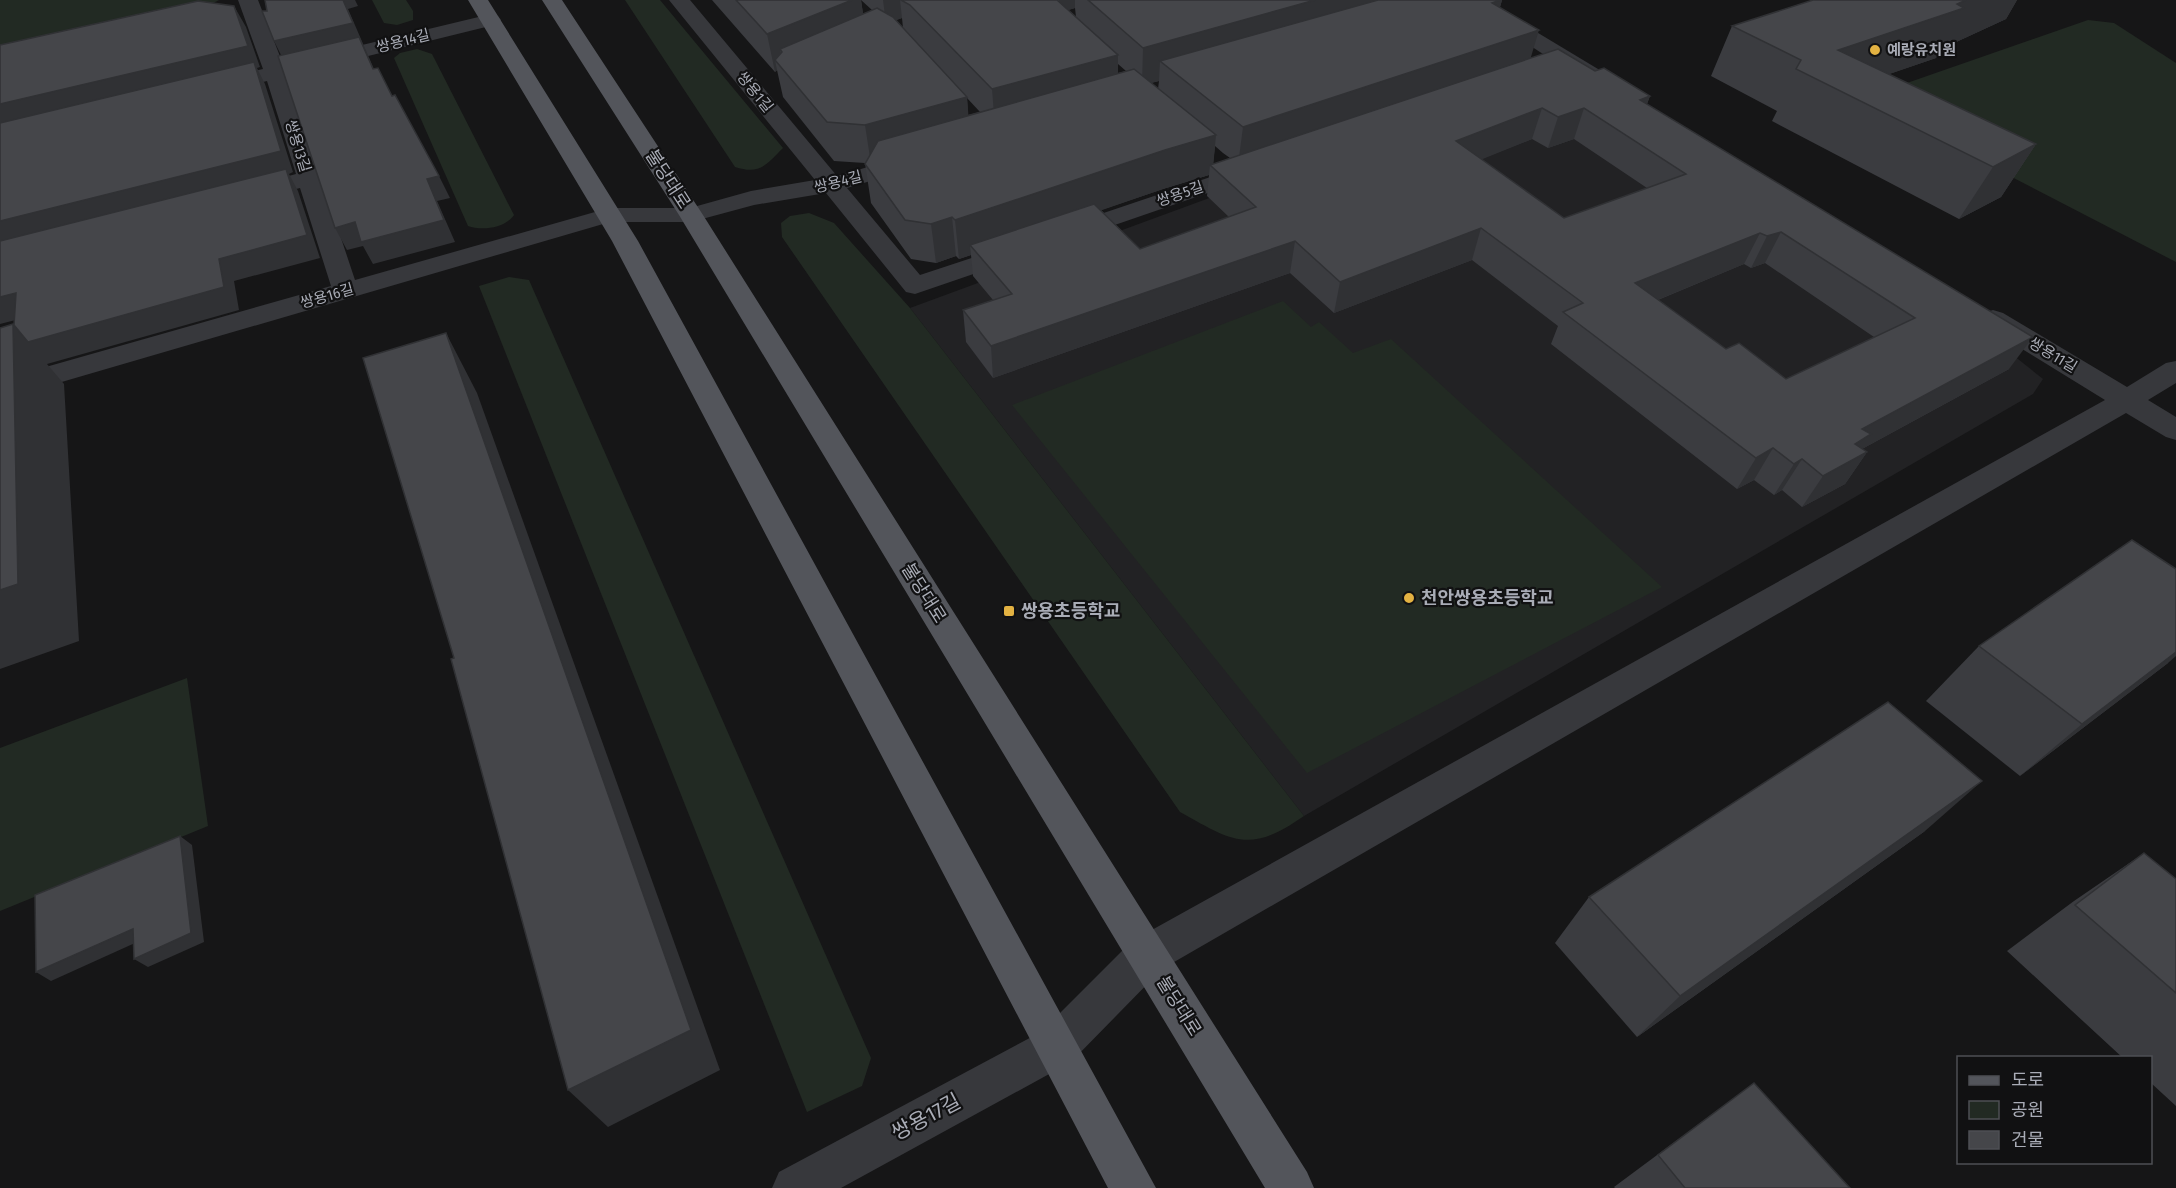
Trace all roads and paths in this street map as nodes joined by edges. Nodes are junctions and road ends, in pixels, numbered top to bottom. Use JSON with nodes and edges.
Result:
{"nodes":[{"id":1,"x":552,"y":0,"type":"edge"},
{"id":2,"x":679,"y":0,"type":"edge"},
{"id":3,"x":1468,"y":0,"type":"edge"},
{"id":4,"x":242,"y":3,"type":"edge"},
{"id":5,"x":1444,"y":7,"type":"edge"},
{"id":6,"x":484,"y":10,"type":"edge"},
{"id":7,"x":1571,"y":62,"type":"junction"},
{"id":8,"x":275,"y":72,"type":"junction"},
{"id":9,"x":1537,"y":73,"type":"edge"},
{"id":10,"x":776,"y":82,"type":"edge"},
{"id":11,"x":1611,"y":86,"type":"edge"},
{"id":12,"x":195,"y":91,"type":"edge"},
{"id":13,"x":754,"y":91,"type":"junction"},
{"id":14,"x":933,"y":156,"type":"edge"},
{"id":15,"x":1267,"y":165,"type":"edge"},
{"id":16,"x":309,"y":178,"type":"junction"},
{"id":17,"x":831,"y":185,"type":"junction"},
{"id":18,"x":229,"y":199,"type":"edge"},
{"id":19,"x":656,"y":214,"type":"joint"},
{"id":20,"x":609,"y":215,"type":"junction"},
{"id":21,"x":691,"y":215,"type":"junction"},
{"id":22,"x":345,"y":290,"type":"junction"},
{"id":23,"x":1975,"y":308,"type":"edge"},
{"id":24,"x":2176,"y":370,"type":"edge"},
{"id":25,"x":0,"y":390,"type":"edge"},
{"id":26,"x":2127,"y":400,"type":"junction"},
{"id":27,"x":2176,"y":430,"type":"edge"},
{"id":28,"x":1147,"y":955,"type":"junction"},
{"id":29,"x":1056,"y":1047,"type":"junction"},
{"id":30,"x":795,"y":1188,"type":"edge"},
{"id":31,"x":1132,"y":1188,"type":"edge"},
{"id":32,"x":1291,"y":1188,"type":"edge"}],
"edges":[{"from":1,"to":21,"type":"main road","name":"불당대로"},
{"from":2,"to":13,"type":"street","name":"쌍용1길"},
{"from":3,"to":5,"type":"street"},
{"from":3,"to":7,"type":"street"},
{"from":4,"to":8,"type":"street","name":"쌍용13길"},
{"from":6,"to":8,"type":"street","name":"쌍용14길"},
{"from":6,"to":20,"type":"main road"},
{"from":7,"to":9,"type":"street"},
{"from":7,"to":11,"type":"street"},
{"from":8,"to":12,"type":"street","name":"쌍용14길"},
{"from":8,"to":16,"type":"street","name":"쌍용13길"},
{"from":10,"to":13,"type":"street"},
{"from":13,"to":17,"type":"street","name":"쌍용1길"},
{"from":14,"to":17,"type":"street","name":"쌍용4길"},
{"from":15,"to":17,"type":"street","name":"쌍용5길"},
{"from":16,"to":18,"type":"street"},
{"from":16,"to":22,"type":"street","name":"쌍용13길"},
{"from":17,"to":21,"type":"street","name":"쌍용4길"},
{"from":19,"to":20,"type":"street","name":"쌍용16길"},
{"from":19,"to":21,"type":"street","name":"쌍용4길"},
{"from":20,"to":22,"type":"street","name":"쌍용16길"},
{"from":20,"to":29,"type":"main road"},
{"from":21,"to":28,"type":"main road","name":"불당대로"},
{"from":22,"to":25,"type":"street","name":"쌍용16길"},
{"from":23,"to":26,"type":"street","name":"쌍용11길"},
{"from":24,"to":26,"type":"street","name":"쌍용17길"},
{"from":26,"to":27,"type":"street","name":"쌍용11길"},
{"from":26,"to":28,"type":"street","name":"쌍용17길"},
{"from":28,"to":29,"type":"street","name":"쌍용17길"},
{"from":28,"to":32,"type":"main road","name":"불당대로"},
{"from":29,"to":30,"type":"street","name":"쌍용17길"},
{"from":29,"to":31,"type":"main road"}]}
